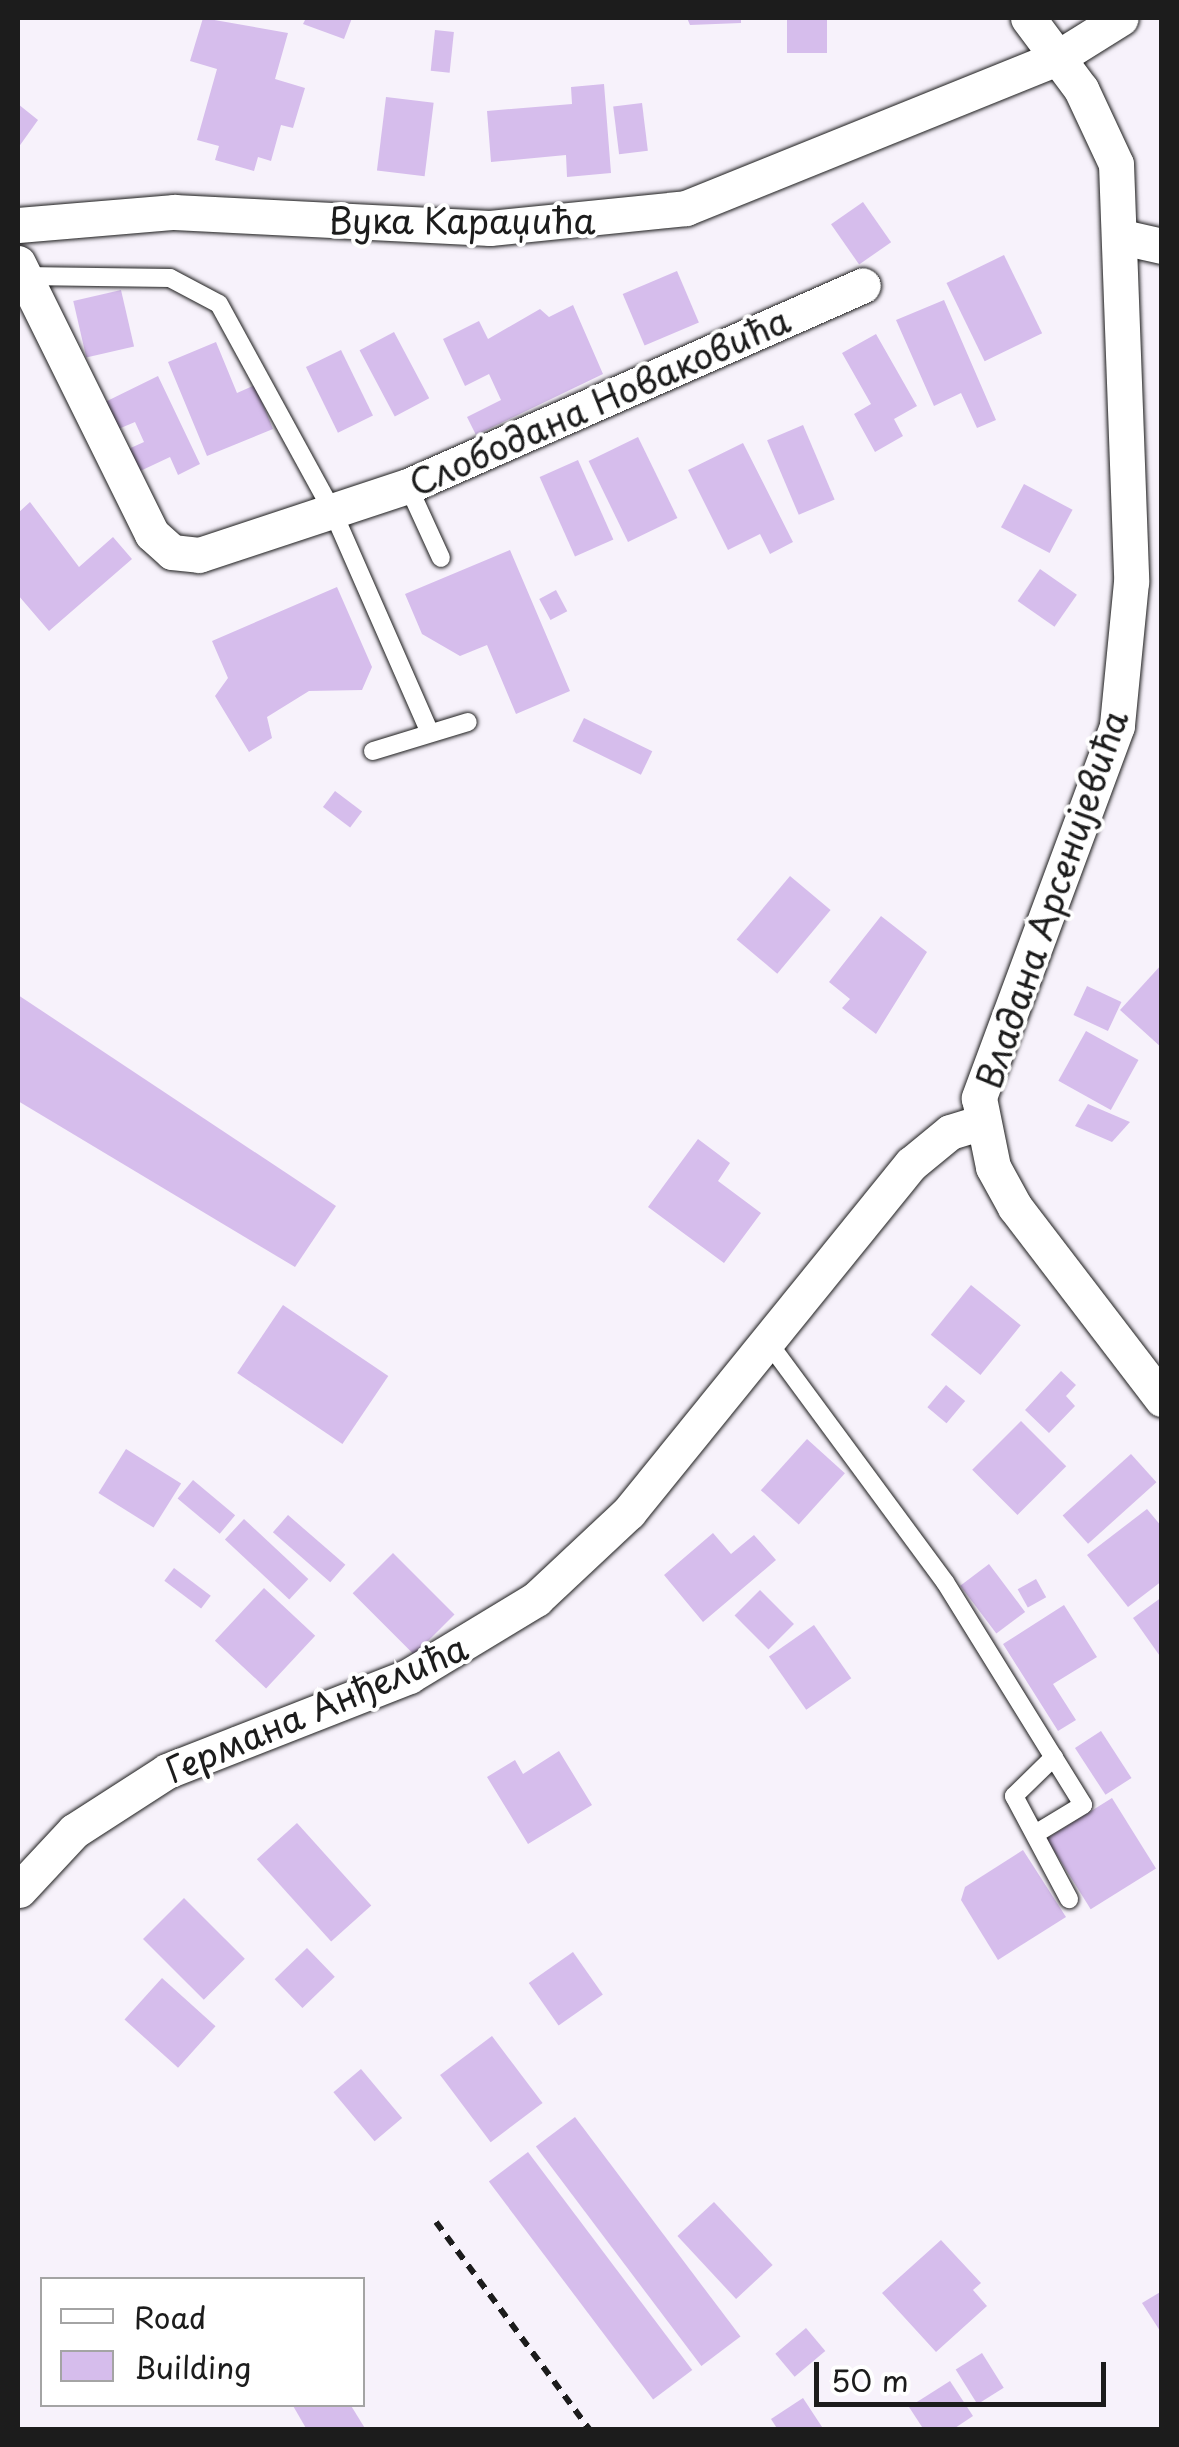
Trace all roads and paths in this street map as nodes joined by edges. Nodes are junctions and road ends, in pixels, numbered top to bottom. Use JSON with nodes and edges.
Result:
{"nodes":[{"id":1,"x":1028,"y":18,"type":"edge"},
{"id":2,"x":1121,"y":18,"type":"edge"},
{"id":3,"x":1057,"y":58,"type":"junction"},
{"id":4,"x":18,"y":225,"type":"edge"},
{"id":5,"x":1122,"y":237,"type":"junction"},
{"id":6,"x":1162,"y":246,"type":"edge"},
{"id":7,"x":21,"y":270,"type":"edge"},
{"id":8,"x":864,"y":285,"type":"dead end"},
{"id":9,"x":408,"y":486,"type":"junction"},
{"id":10,"x":333,"y":512,"type":"junction"},
{"id":11,"x":440,"y":558,"type":"dead end"},
{"id":12,"x":1146,"y":588,"type":"edge"},
{"id":13,"x":468,"y":722,"type":"dead end"},
{"id":14,"x":429,"y":731,"type":"junction"},
{"id":15,"x":373,"y":751,"type":"dead end"},
{"id":16,"x":982,"y":1122,"type":"junction"},
{"id":17,"x":768,"y":1342,"type":"junction"},
{"id":18,"x":1162,"y":1399,"type":"edge"},
{"id":19,"x":1054,"y":1757,"type":"junction"},
{"id":20,"x":1035,"y":1834,"type":"junction"},
{"id":21,"x":19,"y":1890,"type":"edge"},
{"id":22,"x":1069,"y":1899,"type":"dead end"},
{"id":23,"x":436,"y":2222,"type":"dead end"},
{"id":24,"x":590,"y":2430,"type":"edge"}],
"edges":[{"from":1,"to":3,"type":"street","name":"Владана Арсенијевића"},
{"from":2,"to":3,"type":"street","name":"Вука Караџића"},
{"from":3,"to":4,"type":"street","name":"Вука Караџића"},
{"from":3,"to":5,"type":"street","name":"Владана Арсенијевића"},
{"from":5,"to":6,"type":"street"},
{"from":5,"to":12,"type":"street","name":"Владана Арсенијевића"},
{"from":7,"to":10,"type":"lane","name":"Слободана Новаковића"},
{"from":7,"to":10,"type":"street","name":"Слободана Новаковића"},
{"from":8,"to":9,"type":"street","name":"Слободана Новаковића"},
{"from":9,"to":10,"type":"street","name":"Слободана Новаковића"},
{"from":9,"to":11,"type":"lane"},
{"from":10,"to":14,"type":"lane","name":"Слободана Новаковића"},
{"from":12,"to":16,"type":"street","name":"Владана Арсенијевића"},
{"from":13,"to":14,"type":"lane"},
{"from":14,"to":15,"type":"lane"},
{"from":16,"to":17,"type":"street","name":"Германа Анђелића"},
{"from":16,"to":18,"type":"street","name":"Владана Арсенијевића"},
{"from":17,"to":19,"type":"lane"},
{"from":17,"to":21,"type":"street","name":"Германа Анђелића"},
{"from":19,"to":20,"type":"lane"},
{"from":19,"to":20,"type":"lane"},
{"from":20,"to":22,"type":"lane"},
{"from":23,"to":24,"type":"path"}]}
